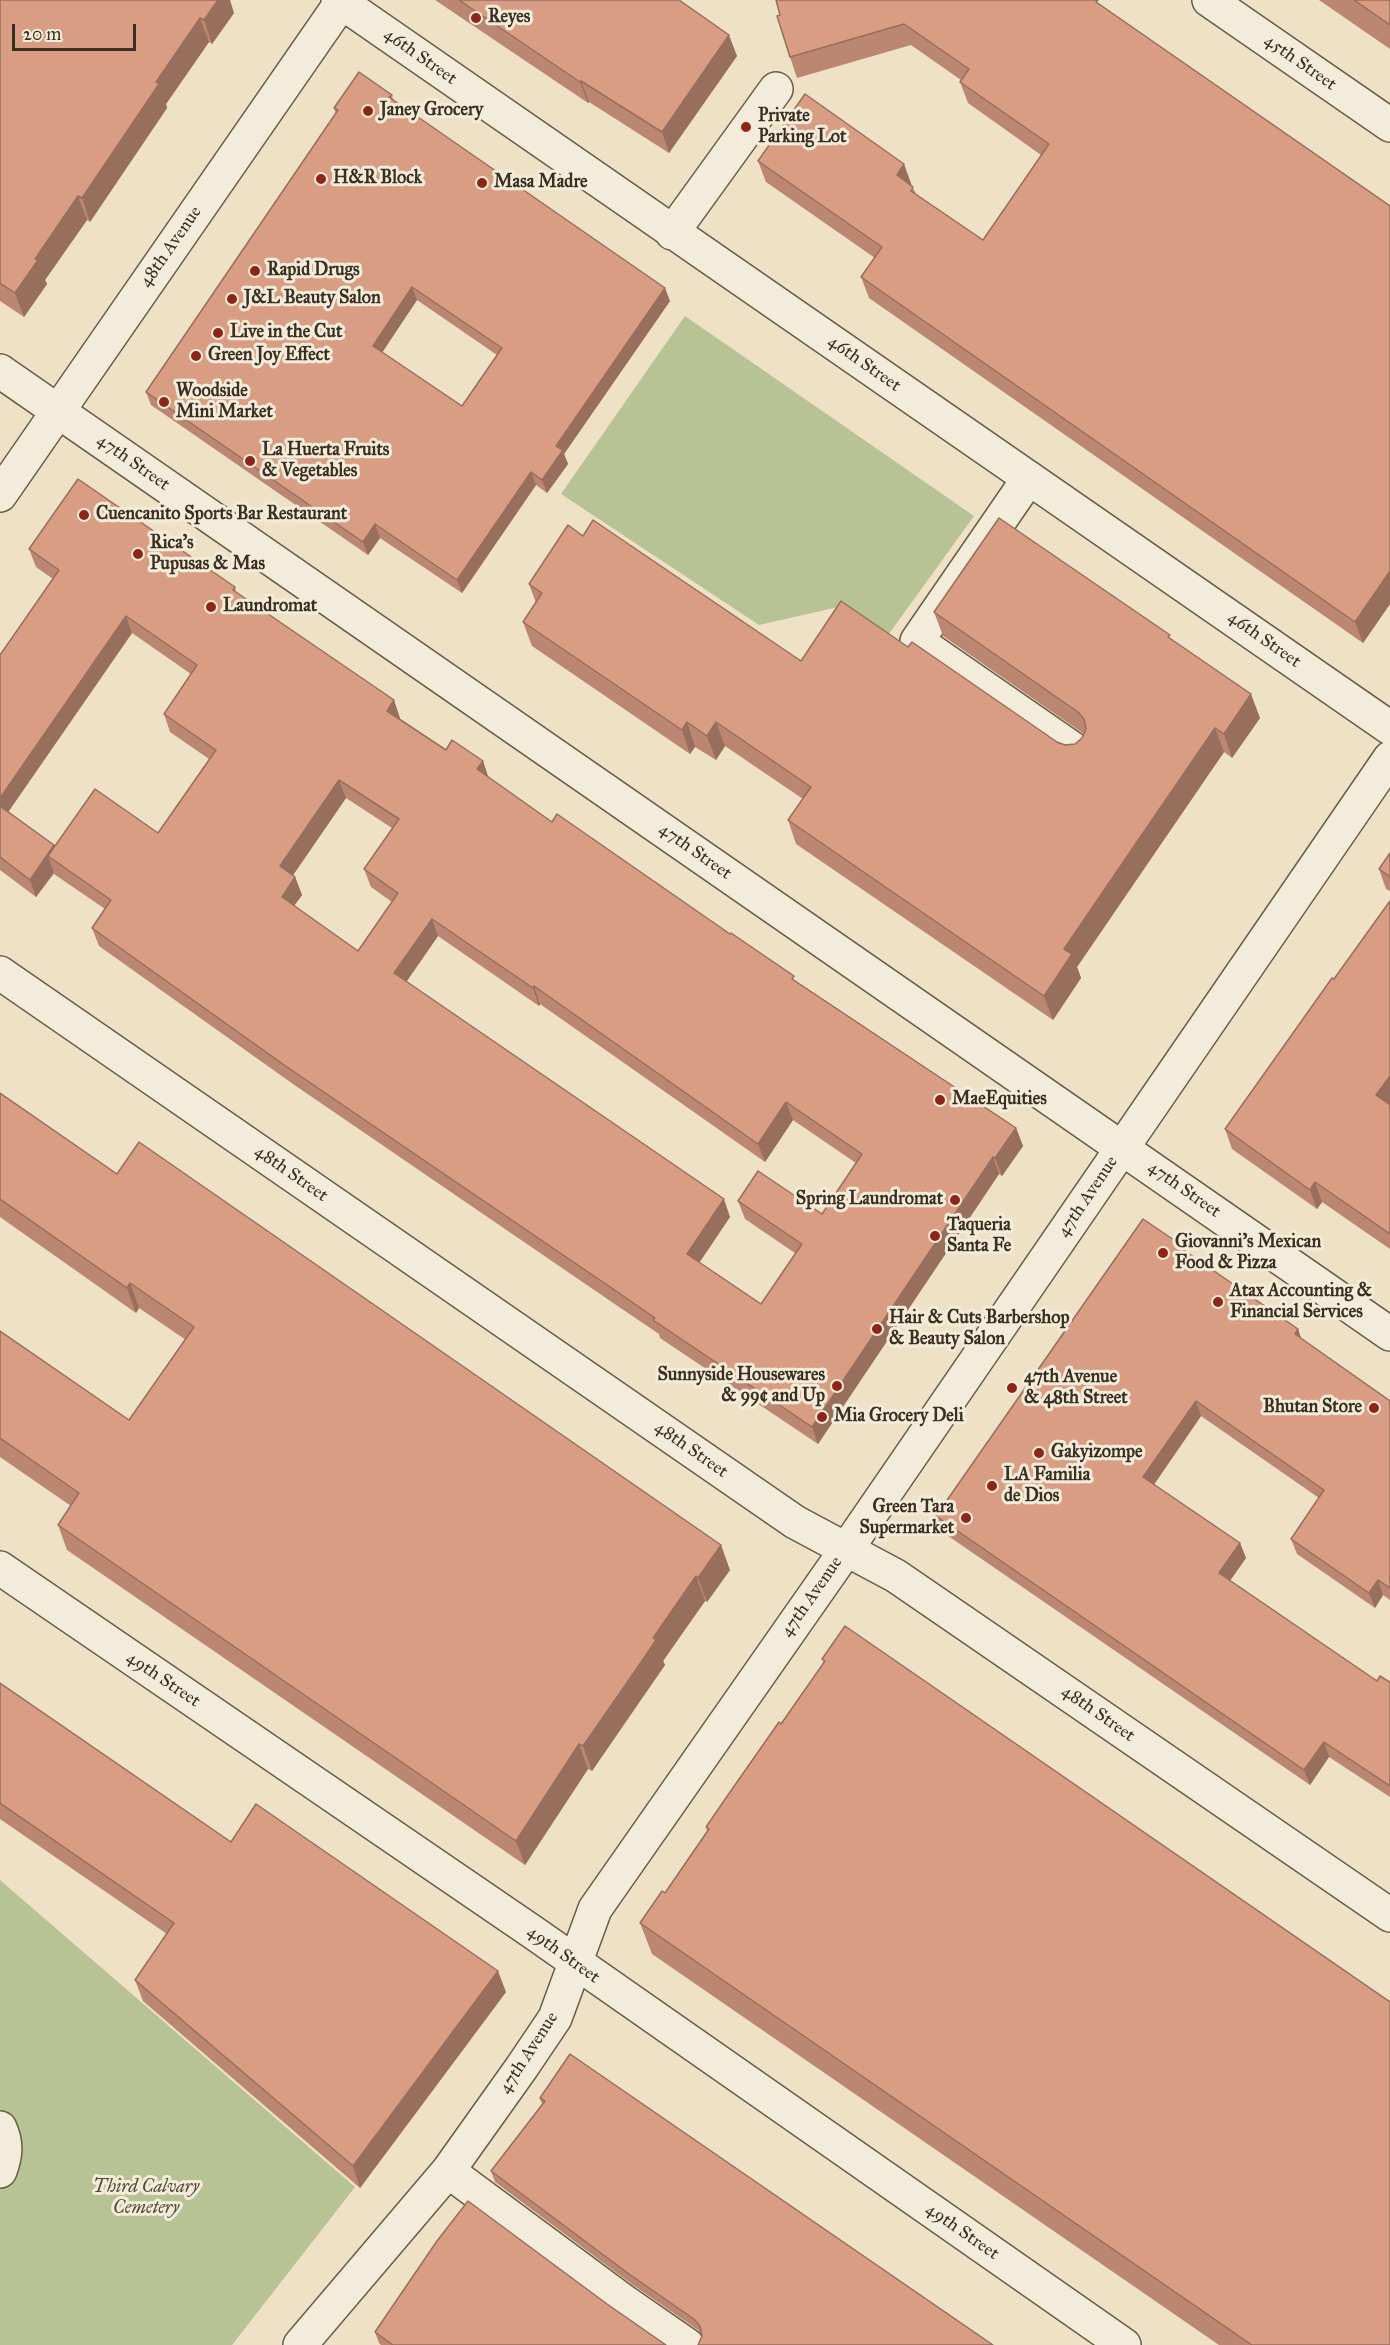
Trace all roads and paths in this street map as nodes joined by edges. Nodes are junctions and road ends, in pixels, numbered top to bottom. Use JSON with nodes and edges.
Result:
{"nodes":[{"id":1,"x":1209,"y":0,"type":"edge"},
{"id":2,"x":341,"y":1,"type":"edge"},
{"id":3,"x":776,"y":89,"type":"dead end"},
{"id":4,"x":1390,"y":125,"type":"edge"},
{"id":5,"x":672,"y":233,"type":"junction"},
{"id":6,"x":0,"y":371,"type":"edge"},
{"id":7,"x":57,"y":411,"type":"junction"},
{"id":8,"x":1029,"y":478,"type":"junction"},
{"id":9,"x":0,"y":495,"type":"edge"},
{"id":10,"x":1390,"y":728,"type":"edge"},
{"id":11,"x":1076,"y":751,"type":"edge"},
{"id":12,"x":1390,"y":758,"type":"edge"},
{"id":13,"x":0,"y":973,"type":"edge"},
{"id":14,"x":1121,"y":1147,"type":"junction"},
{"id":15,"x":1390,"y":1334,"type":"edge"},
{"id":16,"x":846,"y":1550,"type":"junction"},
{"id":17,"x":0,"y":1568,"type":"edge"},
{"id":18,"x":1390,"y":1915,"type":"edge"},
{"id":19,"x":575,"y":1963,"type":"junction"},
{"id":20,"x":0,"y":2128,"type":"edge"},
{"id":21,"x":0,"y":2171,"type":"edge"},
{"id":22,"x":448,"y":2171,"type":"junction"},
{"id":23,"x":300,"y":2345,"type":"edge"},
{"id":24,"x":687,"y":2345,"type":"edge"},
{"id":25,"x":1124,"y":2345,"type":"edge"}],
"edges":[{"from":1,"to":4,"type":"street","name":"45th Street"},
{"from":2,"to":5,"type":"street","name":"46th Street"},
{"from":2,"to":7,"type":"street","name":"48th Avenue"},
{"from":3,"to":5,"type":"street"},
{"from":5,"to":8,"type":"street","name":"46th Street"},
{"from":6,"to":7,"type":"street","name":"47th Street"},
{"from":7,"to":9,"type":"street","name":"48th Avenue"},
{"from":7,"to":14,"type":"street","name":"47th Street"},
{"from":8,"to":10,"type":"street","name":"46th Street"},
{"from":8,"to":11,"type":"street"},
{"from":12,"to":14,"type":"street","name":"47th Avenue"},
{"from":13,"to":16,"type":"street","name":"48th Street"},
{"from":14,"to":15,"type":"street","name":"47th Street"},
{"from":14,"to":16,"type":"street","name":"47th Avenue"},
{"from":16,"to":18,"type":"street","name":"48th Street"},
{"from":16,"to":19,"type":"street","name":"47th Avenue"},
{"from":17,"to":19,"type":"street","name":"49th Street"},
{"from":19,"to":22,"type":"street","name":"47th Avenue"},
{"from":19,"to":25,"type":"street","name":"49th Street"},
{"from":20,"to":21,"type":"street"},
{"from":22,"to":23,"type":"street","name":"47th Avenue"},
{"from":22,"to":24,"type":"street"}]}
